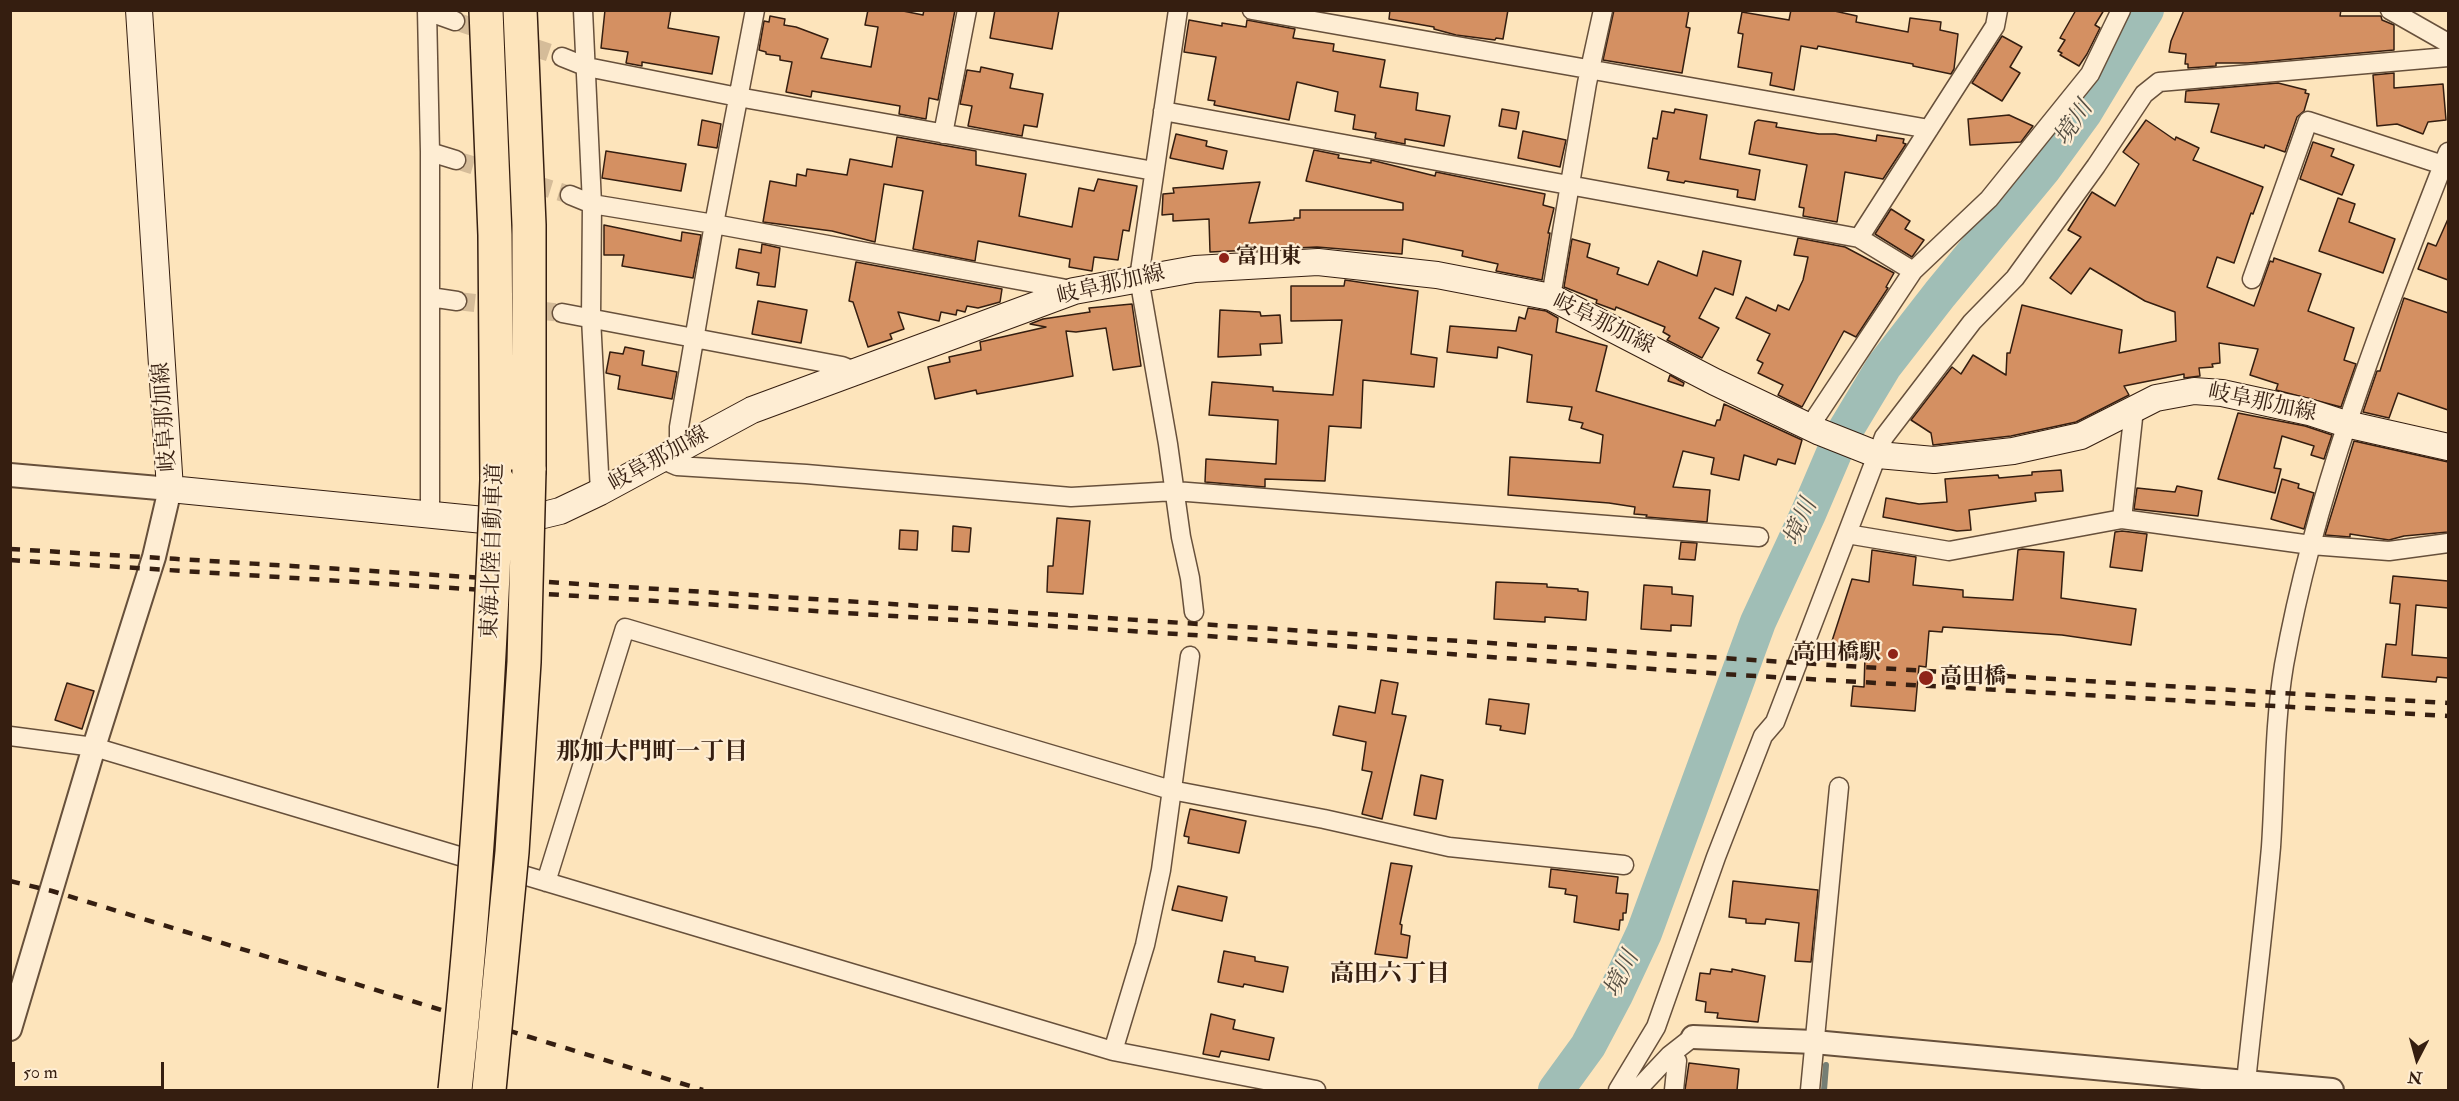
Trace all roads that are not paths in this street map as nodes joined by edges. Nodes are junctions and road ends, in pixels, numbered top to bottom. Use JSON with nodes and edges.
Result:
{"nodes":[{"id":1,"x":139,"y":10,"type":"edge"},
{"id":2,"x":486,"y":10,"type":"edge"},
{"id":3,"x":520,"y":10,"type":"edge"},
{"id":4,"x":583,"y":10,"type":"edge"},
{"id":5,"x":755,"y":10,"type":"edge"},
{"id":6,"x":967,"y":10,"type":"edge"},
{"id":7,"x":1178,"y":10,"type":"edge"},
{"id":8,"x":1252,"y":10,"type":"edge"},
{"id":9,"x":1602,"y":10,"type":"edge"},
{"id":10,"x":1998,"y":10,"type":"edge"},
{"id":11,"x":2121,"y":10,"type":"edge"},
{"id":12,"x":427,"y":11,"type":"edge"},
{"id":13,"x":2400,"y":13,"type":"edge"},
{"id":14,"x":455,"y":21,"type":"tunnel mouth"},
{"id":15,"x":2448,"y":43,"type":"edge"},
{"id":16,"x":562,"y":57,"type":"tunnel mouth"},
{"id":17,"x":2448,"y":57,"type":"edge"},
{"id":18,"x":587,"y":67,"type":"junction"},
{"id":19,"x":1591,"y":70,"type":"junction"},
{"id":20,"x":738,"y":98,"type":"junction"},
{"id":21,"x":1163,"y":111,"type":"junction"},
{"id":22,"x":1929,"y":129,"type":"junction"},
{"id":23,"x":943,"y":134,"type":"junction"},
{"id":24,"x":430,"y":152,"type":"junction"},
{"id":25,"x":2446,"y":158,"type":"edge"},
{"id":26,"x":456,"y":160,"type":"tunnel mouth"},
{"id":27,"x":1154,"y":171,"type":"junction"},
{"id":28,"x":1570,"y":185,"type":"junction"},
{"id":29,"x":570,"y":195,"type":"tunnel mouth"},
{"id":30,"x":592,"y":204,"type":"junction"},
{"id":31,"x":714,"y":224,"type":"junction"},
{"id":32,"x":1858,"y":238,"type":"junction"},
{"id":33,"x":1912,"y":271,"type":"junction"},
{"id":34,"x":1139,"y":278,"type":"junction"},
{"id":35,"x":2252,"y":279,"type":"dead end"},
{"id":36,"x":1074,"y":291,"type":"junction"},
{"id":37,"x":430,"y":297,"type":"junction"},
{"id":38,"x":1551,"y":297,"type":"junction"},
{"id":39,"x":457,"y":300,"type":"tunnel mouth"},
{"id":40,"x":562,"y":312,"type":"tunnel mouth"},
{"id":41,"x":591,"y":318,"type":"junction"},
{"id":42,"x":694,"y":338,"type":"junction"},
{"id":43,"x":857,"y":372,"type":"junction"},
{"id":44,"x":2134,"y":409,"type":"junction"},
{"id":45,"x":2346,"y":424,"type":"junction"},
{"id":46,"x":1815,"y":429,"type":"junction"},
{"id":47,"x":2448,"y":447,"type":"edge"},
{"id":48,"x":1870,"y":453,"type":"junction"},
{"id":49,"x":670,"y":454,"type":"junction"},
{"id":50,"x":10,"y":475,"type":"edge"},
{"id":51,"x":170,"y":489,"type":"junction"},
{"id":52,"x":1175,"y":491,"type":"junction"},
{"id":53,"x":600,"y":492,"type":"junction"},
{"id":54,"x":430,"y":514,"type":"junction"},
{"id":55,"x":2122,"y":519,"type":"junction"},
{"id":56,"x":1847,"y":534,"type":"junction"},
{"id":57,"x":1759,"y":537,"type":"dead end"},
{"id":58,"x":2448,"y":543,"type":"edge"},
{"id":59,"x":2311,"y":544,"type":"junction"},
{"id":60,"x":1194,"y":612,"type":"dead end"},
{"id":61,"x":1190,"y":656,"type":"dead end"},
{"id":62,"x":10,"y":736,"type":"edge"},
{"id":63,"x":94,"y":747,"type":"junction"},
{"id":64,"x":1839,"y":787,"type":"dead end"},
{"id":65,"x":1172,"y":790,"type":"junction"},
{"id":66,"x":1624,"y":865,"type":"dead end"},
{"id":67,"x":546,"y":882,"type":"junction"},
{"id":68,"x":10,"y":1029,"type":"edge"},
{"id":69,"x":1693,"y":1037,"type":"joint"},
{"id":70,"x":1814,"y":1042,"type":"junction"},
{"id":71,"x":1113,"y":1051,"type":"junction"},
{"id":72,"x":1670,"y":1055,"type":"junction"},
{"id":73,"x":2246,"y":1082,"type":"junction"},
{"id":74,"x":456,"y":1090,"type":"edge"},
{"id":75,"x":489,"y":1090,"type":"edge"},
{"id":76,"x":1316,"y":1090,"type":"edge"},
{"id":77,"x":1618,"y":1090,"type":"edge"},
{"id":78,"x":1638,"y":1090,"type":"edge"},
{"id":79,"x":1674,"y":1090,"type":"edge"},
{"id":80,"x":1810,"y":1090,"type":"edge"},
{"id":81,"x":2332,"y":1090,"type":"edge"}],
"edges":[{"from":1,"to":51,"type":"main road","name":"岐阜那加線"},
{"from":2,"to":74,"type":"highway","name":"東海北陸自動車道","bridge":true},
{"from":3,"to":75,"type":"highway","name":"東海北陸自動車道","bridge":true},
{"from":4,"to":18,"type":"street"},
{"from":5,"to":20,"type":"street"},
{"from":6,"to":23,"type":"street"},
{"from":7,"to":21,"type":"street"},
{"from":8,"to":19,"type":"street"},
{"from":9,"to":19,"type":"street"},
{"from":10,"to":22,"type":"street"},
{"from":11,"to":33,"type":"street"},
{"from":12,"to":14,"type":"street"},
{"from":12,"to":24,"type":"street"},
{"from":13,"to":15,"type":"street"},
{"from":16,"to":18,"type":"street"},
{"from":17,"to":48,"type":"street"},
{"from":18,"to":20,"type":"street"},
{"from":18,"to":30,"type":"street"},
{"from":19,"to":22,"type":"street"},
{"from":19,"to":28,"type":"street"},
{"from":20,"to":23,"type":"street"},
{"from":20,"to":31,"type":"street"},
{"from":21,"to":27,"type":"street"},
{"from":21,"to":28,"type":"street"},
{"from":22,"to":32,"type":"street"},
{"from":23,"to":27,"type":"street"},
{"from":24,"to":26,"type":"street"},
{"from":24,"to":37,"type":"street"},
{"from":25,"to":35,"type":"street"},
{"from":25,"to":45,"type":"street"},
{"from":27,"to":34,"type":"street"},
{"from":28,"to":32,"type":"street"},
{"from":28,"to":38,"type":"street"},
{"from":29,"to":30,"type":"street"},
{"from":30,"to":31,"type":"street"},
{"from":30,"to":41,"type":"street"},
{"from":31,"to":36,"type":"street"},
{"from":31,"to":42,"type":"street"},
{"from":32,"to":33,"type":"street"},
{"from":33,"to":46,"type":"street"},
{"from":34,"to":36,"type":"main road","name":"岐阜那加線"},
{"from":34,"to":38,"type":"main road","name":"岐阜那加線"},
{"from":34,"to":52,"type":"street"},
{"from":36,"to":43,"type":"main road","name":"岐阜那加線"},
{"from":37,"to":39,"type":"street"},
{"from":37,"to":54,"type":"street"},
{"from":38,"to":46,"type":"main road","name":"岐阜那加線"},
{"from":40,"to":41,"type":"street"},
{"from":41,"to":42,"type":"street"},
{"from":41,"to":53,"type":"street"},
{"from":42,"to":43,"type":"street"},
{"from":42,"to":49,"type":"street"},
{"from":43,"to":49,"type":"main road","name":"岐阜那加線"},
{"from":44,"to":45,"type":"main road","name":"岐阜那加線"},
{"from":44,"to":48,"type":"main road","name":"岐阜那加線"},
{"from":44,"to":55,"type":"street"},
{"from":45,"to":47,"type":"main road","name":"岐阜那加線"},
{"from":45,"to":59,"type":"street"},
{"from":46,"to":48,"type":"main road","name":"岐阜那加線"},
{"from":48,"to":56,"type":"street"},
{"from":49,"to":52,"type":"street"},
{"from":49,"to":53,"type":"main road","name":"岐阜那加線"},
{"from":50,"to":51,"type":"street"},
{"from":51,"to":54,"type":"main road","name":"岐阜那加線"},
{"from":51,"to":63,"type":"street"},
{"from":52,"to":57,"type":"street"},
{"from":52,"to":60,"type":"street"},
{"from":53,"to":54,"type":"main road","name":"岐阜那加線"},
{"from":55,"to":56,"type":"street"},
{"from":55,"to":59,"type":"street"},
{"from":56,"to":77,"type":"street"},
{"from":58,"to":59,"type":"street"},
{"from":59,"to":73,"type":"street"},
{"from":61,"to":65,"type":"street"},
{"from":62,"to":63,"type":"street"},
{"from":63,"to":67,"type":"street"},
{"from":63,"to":68,"type":"street"},
{"from":64,"to":70,"type":"street"},
{"from":65,"to":66,"type":"street"},
{"from":65,"to":67,"type":"street"},
{"from":65,"to":71,"type":"street"},
{"from":67,"to":71,"type":"street"},
{"from":69,"to":70,"type":"street"},
{"from":69,"to":72,"type":"street"},
{"from":70,"to":73,"type":"street"},
{"from":70,"to":80,"type":"street"},
{"from":71,"to":76,"type":"street"},
{"from":72,"to":78,"type":"street"},
{"from":72,"to":79,"type":"street"},
{"from":73,"to":81,"type":"street"}]}
